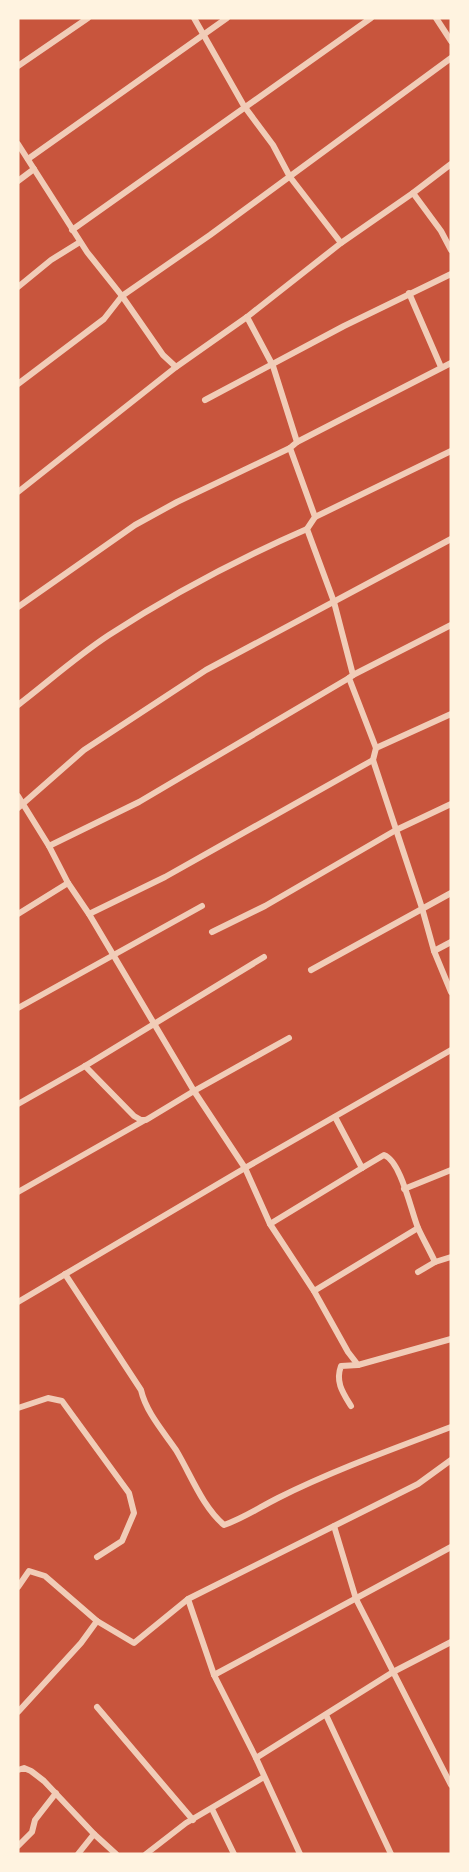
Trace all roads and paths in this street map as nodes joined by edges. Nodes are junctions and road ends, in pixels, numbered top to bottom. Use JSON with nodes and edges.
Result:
{"nodes":[{"id":1,"x":88,"y":18,"type":"edge"},
{"id":2,"x":194,"y":18,"type":"edge"},
{"id":3,"x":227,"y":18,"type":"edge"},
{"id":4,"x":371,"y":18,"type":"edge"},
{"id":5,"x":436,"y":18,"type":"edge"},
{"id":6,"x":204,"y":34,"type":"junction"},
{"id":7,"x":451,"y":41,"type":"edge"},
{"id":8,"x":451,"y":58,"type":"edge"},
{"id":9,"x":18,"y":66,"type":"edge"},
{"id":10,"x":244,"y":106,"type":"junction"},
{"id":11,"x":18,"y":144,"type":"edge"},
{"id":12,"x":28,"y":159,"type":"junction"},
{"id":13,"x":451,"y":164,"type":"edge"},
{"id":14,"x":34,"y":169,"type":"junction"},
{"id":15,"x":290,"y":177,"type":"junction"},
{"id":16,"x":18,"y":181,"type":"edge"},
{"id":17,"x":413,"y":193,"type":"junction"},
{"id":18,"x":72,"y":230,"type":"junction"},
{"id":19,"x":80,"y":242,"type":"junction"},
{"id":20,"x":341,"y":243,"type":"junction"},
{"id":21,"x":451,"y":250,"type":"edge"},
{"id":22,"x":451,"y":274,"type":"edge"},
{"id":23,"x":18,"y":287,"type":"edge"},
{"id":24,"x":409,"y":293,"type":"junction"},
{"id":25,"x":123,"y":296,"type":"junction"},
{"id":26,"x":247,"y":317,"type":"junction"},
{"id":27,"x":451,"y":363,"type":"edge"},
{"id":28,"x":273,"y":366,"type":"junction"},
{"id":29,"x":176,"y":367,"type":"junction"},
{"id":30,"x":441,"y":367,"type":"junction"},
{"id":31,"x":18,"y":384,"type":"edge"},
{"id":32,"x":205,"y":400,"type":"dead end"},
{"id":33,"x":297,"y":442,"type":"junction"},
{"id":34,"x":290,"y":448,"type":"junction"},
{"id":35,"x":451,"y":451,"type":"edge"},
{"id":36,"x":18,"y":492,"type":"edge"},
{"id":37,"x":315,"y":517,"type":"junction"},
{"id":38,"x":307,"y":529,"type":"junction"},
{"id":39,"x":451,"y":539,"type":"edge"},
{"id":40,"x":333,"y":602,"type":"junction"},
{"id":41,"x":18,"y":607,"type":"edge"},
{"id":42,"x":451,"y":625,"type":"edge"},
{"id":43,"x":351,"y":676,"type":"junction"},
{"id":44,"x":18,"y":705,"type":"edge"},
{"id":45,"x":451,"y":714,"type":"edge"},
{"id":46,"x":376,"y":748,"type":"junction"},
{"id":47,"x":373,"y":760,"type":"junction"},
{"id":48,"x":18,"y":795,"type":"edge"},
{"id":49,"x":451,"y":804,"type":"edge"},
{"id":50,"x":21,"y":806,"type":"edge"},
{"id":51,"x":396,"y":830,"type":"junction"},
{"id":52,"x":49,"y":846,"type":"junction"},
{"id":53,"x":68,"y":883,"type":"junction"},
{"id":54,"x":451,"y":892,"type":"edge"},
{"id":55,"x":202,"y":906,"type":"dead end"},
{"id":56,"x":422,"y":908,"type":"junction"},
{"id":57,"x":18,"y":914,"type":"edge"},
{"id":58,"x":89,"y":914,"type":"junction"},
{"id":59,"x":212,"y":932,"type":"dead end"},
{"id":60,"x":451,"y":942,"type":"edge"},
{"id":61,"x":434,"y":951,"type":"junction"},
{"id":62,"x":114,"y":956,"type":"junction"},
{"id":63,"x":264,"y":957,"type":"dead end"},
{"id":64,"x":311,"y":970,"type":"dead end"},
{"id":65,"x":451,"y":992,"type":"edge"},
{"id":66,"x":18,"y":1008,"type":"edge"},
{"id":67,"x":153,"y":1023,"type":"junction"},
{"id":68,"x":289,"y":1038,"type":"dead end"},
{"id":69,"x":451,"y":1050,"type":"edge"},
{"id":70,"x":85,"y":1066,"type":"junction"},
{"id":71,"x":194,"y":1091,"type":"junction"},
{"id":72,"x":18,"y":1104,"type":"edge"},
{"id":73,"x":335,"y":1117,"type":"junction"},
{"id":74,"x":146,"y":1120,"type":"junction"},
{"id":75,"x":245,"y":1168,"type":"junction"},
{"id":76,"x":362,"y":1168,"type":"junction"},
{"id":77,"x":451,"y":1170,"type":"edge"},
{"id":78,"x":404,"y":1189,"type":"junction"},
{"id":79,"x":18,"y":1192,"type":"edge"},
{"id":80,"x":270,"y":1224,"type":"junction"},
{"id":81,"x":418,"y":1228,"type":"junction"},
{"id":82,"x":451,"y":1257,"type":"edge"},
{"id":83,"x":435,"y":1262,"type":"junction"},
{"id":84,"x":418,"y":1272,"type":"dead end"},
{"id":85,"x":65,"y":1274,"type":"junction"},
{"id":86,"x":315,"y":1291,"type":"junction"},
{"id":87,"x":19,"y":1299,"type":"edge"},
{"id":88,"x":451,"y":1338,"type":"edge"},
{"id":89,"x":358,"y":1365,"type":"junction"},
{"id":90,"x":351,"y":1406,"type":"dead end"},
{"id":91,"x":18,"y":1408,"type":"edge"},
{"id":92,"x":451,"y":1427,"type":"edge"},
{"id":93,"x":451,"y":1460,"type":"edge"},
{"id":94,"x":334,"y":1526,"type":"junction"},
{"id":95,"x":451,"y":1546,"type":"edge"},
{"id":96,"x":97,"y":1557,"type":"dead end"},
{"id":97,"x":18,"y":1587,"type":"edge"},
{"id":98,"x":188,"y":1599,"type":"junction"},
{"id":99,"x":356,"y":1599,"type":"junction"},
{"id":100,"x":97,"y":1620,"type":"junction"},
{"id":101,"x":451,"y":1642,"type":"edge"},
{"id":102,"x":393,"y":1672,"type":"junction"},
{"id":103,"x":214,"y":1675,"type":"junction"},
{"id":104,"x":97,"y":1707,"type":"dead end"},
{"id":105,"x":18,"y":1712,"type":"edge"},
{"id":106,"x":326,"y":1716,"type":"junction"},
{"id":107,"x":256,"y":1758,"type":"junction"},
{"id":108,"x":18,"y":1770,"type":"edge"},
{"id":109,"x":264,"y":1777,"type":"junction"},
{"id":110,"x":451,"y":1785,"type":"edge"},
{"id":111,"x":56,"y":1793,"type":"junction"},
{"id":112,"x":212,"y":1809,"type":"junction"},
{"id":113,"x":193,"y":1820,"type":"junction"},
{"id":114,"x":94,"y":1834,"type":"junction"},
{"id":115,"x":18,"y":1846,"type":"edge"},
{"id":116,"x":78,"y":1854,"type":"edge"},
{"id":117,"x":116,"y":1854,"type":"edge"},
{"id":118,"x":146,"y":1854,"type":"edge"},
{"id":119,"x":234,"y":1854,"type":"edge"},
{"id":120,"x":300,"y":1854,"type":"edge"},
{"id":121,"x":390,"y":1854,"type":"edge"}],
"edges":[{"from":1,"to":9,"type":"street"},
{"from":2,"to":6,"type":"street"},
{"from":3,"to":6,"type":"street"},
{"from":4,"to":10,"type":"street"},
{"from":5,"to":7,"type":"street"},
{"from":6,"to":10,"type":"street"},
{"from":6,"to":12,"type":"street"},
{"from":8,"to":15,"type":"street"},
{"from":10,"to":15,"type":"street"},
{"from":10,"to":18,"type":"street"},
{"from":11,"to":12,"type":"street"},
{"from":12,"to":14,"type":"street"},
{"from":13,"to":17,"type":"street"},
{"from":14,"to":16,"type":"street"},
{"from":14,"to":18,"type":"street"},
{"from":15,"to":20,"type":"street"},
{"from":15,"to":25,"type":"street"},
{"from":17,"to":20,"type":"street"},
{"from":17,"to":21,"type":"street"},
{"from":18,"to":19,"type":"street"},
{"from":19,"to":23,"type":"street"},
{"from":19,"to":25,"type":"street"},
{"from":20,"to":26,"type":"street"},
{"from":22,"to":24,"type":"street"},
{"from":24,"to":28,"type":"street"},
{"from":24,"to":30,"type":"street"},
{"from":25,"to":29,"type":"street"},
{"from":25,"to":31,"type":"street"},
{"from":26,"to":28,"type":"street"},
{"from":26,"to":29,"type":"street"},
{"from":27,"to":30,"type":"street"},
{"from":28,"to":32,"type":"street"},
{"from":28,"to":33,"type":"street"},
{"from":29,"to":36,"type":"street"},
{"from":30,"to":33,"type":"street"},
{"from":33,"to":34,"type":"street"},
{"from":34,"to":37,"type":"street"},
{"from":34,"to":41,"type":"street"},
{"from":35,"to":37,"type":"street"},
{"from":37,"to":38,"type":"street"},
{"from":38,"to":40,"type":"street"},
{"from":38,"to":44,"type":"street"},
{"from":39,"to":40,"type":"street"},
{"from":40,"to":43,"type":"street"},
{"from":40,"to":50,"type":"street"},
{"from":42,"to":43,"type":"street"},
{"from":43,"to":46,"type":"street"},
{"from":43,"to":52,"type":"street"},
{"from":45,"to":46,"type":"street"},
{"from":46,"to":47,"type":"street"},
{"from":47,"to":51,"type":"street"},
{"from":47,"to":58,"type":"street"},
{"from":48,"to":50,"type":"street"},
{"from":49,"to":51,"type":"street"},
{"from":50,"to":52,"type":"street"},
{"from":51,"to":56,"type":"street"},
{"from":51,"to":59,"type":"street"},
{"from":52,"to":53,"type":"street"},
{"from":53,"to":57,"type":"street"},
{"from":53,"to":58,"type":"street"},
{"from":54,"to":56,"type":"street"},
{"from":55,"to":62,"type":"street"},
{"from":56,"to":61,"type":"street"},
{"from":56,"to":64,"type":"street"},
{"from":58,"to":62,"type":"street"},
{"from":60,"to":61,"type":"street"},
{"from":61,"to":65,"type":"street"},
{"from":62,"to":66,"type":"street"},
{"from":62,"to":67,"type":"street"},
{"from":63,"to":67,"type":"street"},
{"from":67,"to":70,"type":"street"},
{"from":67,"to":71,"type":"street"},
{"from":68,"to":71,"type":"street"},
{"from":69,"to":73,"type":"street"},
{"from":70,"to":72,"type":"street"},
{"from":70,"to":74,"type":"street"},
{"from":71,"to":74,"type":"street"},
{"from":71,"to":75,"type":"street"},
{"from":73,"to":75,"type":"street"},
{"from":73,"to":76,"type":"street"},
{"from":74,"to":79,"type":"street"},
{"from":75,"to":80,"type":"street"},
{"from":75,"to":85,"type":"street"},
{"from":76,"to":78,"type":"street"},
{"from":76,"to":80,"type":"street"},
{"from":77,"to":78,"type":"street"},
{"from":78,"to":81,"type":"street"},
{"from":80,"to":86,"type":"street"},
{"from":81,"to":83,"type":"street"},
{"from":81,"to":86,"type":"street"},
{"from":82,"to":83,"type":"street"},
{"from":83,"to":84,"type":"street"},
{"from":85,"to":87,"type":"street"},
{"from":85,"to":92,"type":"street"},
{"from":86,"to":89,"type":"street"},
{"from":88,"to":89,"type":"street"},
{"from":89,"to":90,"type":"street"},
{"from":91,"to":96,"type":"street"},
{"from":93,"to":94,"type":"street"},
{"from":94,"to":98,"type":"street"},
{"from":94,"to":99,"type":"street"},
{"from":95,"to":99,"type":"street"},
{"from":97,"to":100,"type":"street"},
{"from":98,"to":100,"type":"street"},
{"from":98,"to":103,"type":"street"},
{"from":99,"to":102,"type":"street"},
{"from":99,"to":103,"type":"street"},
{"from":100,"to":105,"type":"street"},
{"from":101,"to":102,"type":"street"},
{"from":102,"to":106,"type":"street"},
{"from":102,"to":110,"type":"street"},
{"from":103,"to":107,"type":"street"},
{"from":104,"to":113,"type":"street"},
{"from":106,"to":107,"type":"street"},
{"from":106,"to":121,"type":"street"},
{"from":107,"to":109,"type":"street"},
{"from":108,"to":111,"type":"street"},
{"from":109,"to":112,"type":"street"},
{"from":109,"to":120,"type":"street"},
{"from":111,"to":114,"type":"street"},
{"from":111,"to":115,"type":"street"},
{"from":112,"to":113,"type":"street"},
{"from":112,"to":119,"type":"street"},
{"from":113,"to":118,"type":"street"},
{"from":114,"to":116,"type":"street"},
{"from":114,"to":117,"type":"street"}]}
